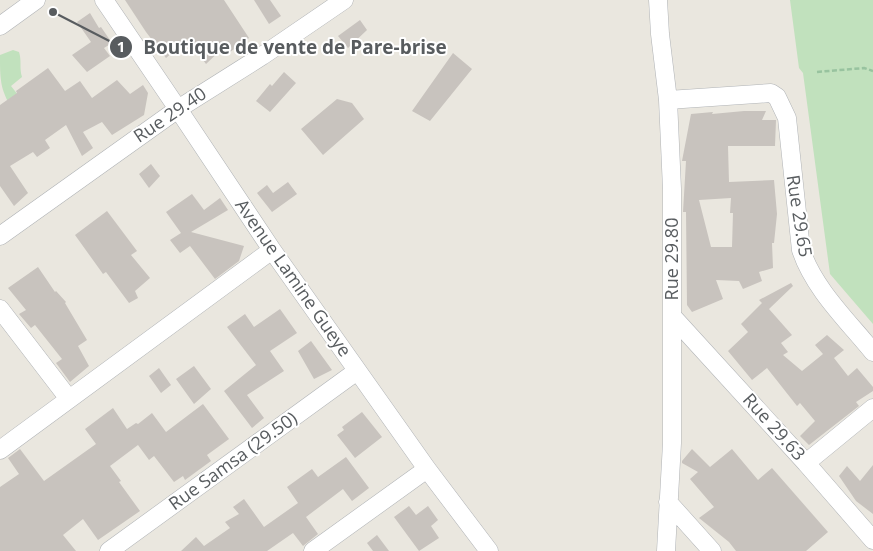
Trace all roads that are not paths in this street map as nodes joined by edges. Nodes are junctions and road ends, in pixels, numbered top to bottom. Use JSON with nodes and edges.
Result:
{"nodes":[{"id":1,"x":36,"y":0,"type":"edge"},
{"id":2,"x":104,"y":0,"type":"edge"},
{"id":3,"x":344,"y":0,"type":"edge"},
{"id":4,"x":658,"y":0,"type":"edge"},
{"id":5,"x":0,"y":26,"type":"edge"},
{"id":6,"x":668,"y":100,"type":"junction"},
{"id":7,"x":178,"y":108,"type":"junction"},
{"id":8,"x":0,"y":236,"type":"edge"},
{"id":9,"x":272,"y":250,"type":"junction"},
{"id":10,"x":0,"y":309,"type":"edge"},
{"id":11,"x":672,"y":316,"type":"junction"},
{"id":12,"x":873,"y":352,"type":"edge"},
{"id":13,"x":357,"y":371,"type":"junction"},
{"id":14,"x":68,"y":399,"type":"junction"},
{"id":15,"x":873,"y":408,"type":"edge"},
{"id":16,"x":0,"y":450,"type":"edge"},
{"id":17,"x":806,"y":463,"type":"junction"},
{"id":18,"x":427,"y":469,"type":"junction"},
{"id":19,"x":668,"y":502,"type":"junction"},
{"id":20,"x":873,"y":540,"type":"edge"},
{"id":21,"x":109,"y":551,"type":"edge"},
{"id":22,"x":312,"y":551,"type":"edge"},
{"id":23,"x":489,"y":551,"type":"edge"},
{"id":24,"x":666,"y":551,"type":"edge"},
{"id":25,"x":712,"y":551,"type":"edge"}],
"edges":[{"from":1,"to":5,"type":"street"},
{"from":2,"to":7,"type":"street","name":"Avenue Lamine Gueye"},
{"from":3,"to":7,"type":"street","name":"Rue 29.40"},
{"from":4,"to":6,"type":"street","name":"Rue 29.80"},
{"from":6,"to":11,"type":"street","name":"Rue 29.80"},
{"from":6,"to":12,"type":"street","name":"Rue 29.65"},
{"from":7,"to":8,"type":"street","name":"Rue 29.40"},
{"from":7,"to":9,"type":"street","name":"Avenue Lamine Gueye"},
{"from":9,"to":13,"type":"street","name":"Avenue Lamine Gueye"},
{"from":9,"to":14,"type":"street"},
{"from":10,"to":14,"type":"street"},
{"from":11,"to":17,"type":"street","name":"Rue 29.63"},
{"from":11,"to":19,"type":"street","name":"Rue 29.80"},
{"from":13,"to":18,"type":"street","name":"Avenue Lamine Gueye"},
{"from":13,"to":21,"type":"street","name":"Rue Samsa (29.50)"},
{"from":14,"to":16,"type":"street"},
{"from":15,"to":17,"type":"street"},
{"from":17,"to":20,"type":"street","name":"Rue 29.63"},
{"from":18,"to":22,"type":"street"},
{"from":18,"to":23,"type":"street","name":"Avenue Lamine Gueye"},
{"from":19,"to":24,"type":"street","name":"Rue 29.80"},
{"from":19,"to":25,"type":"street"}]}
